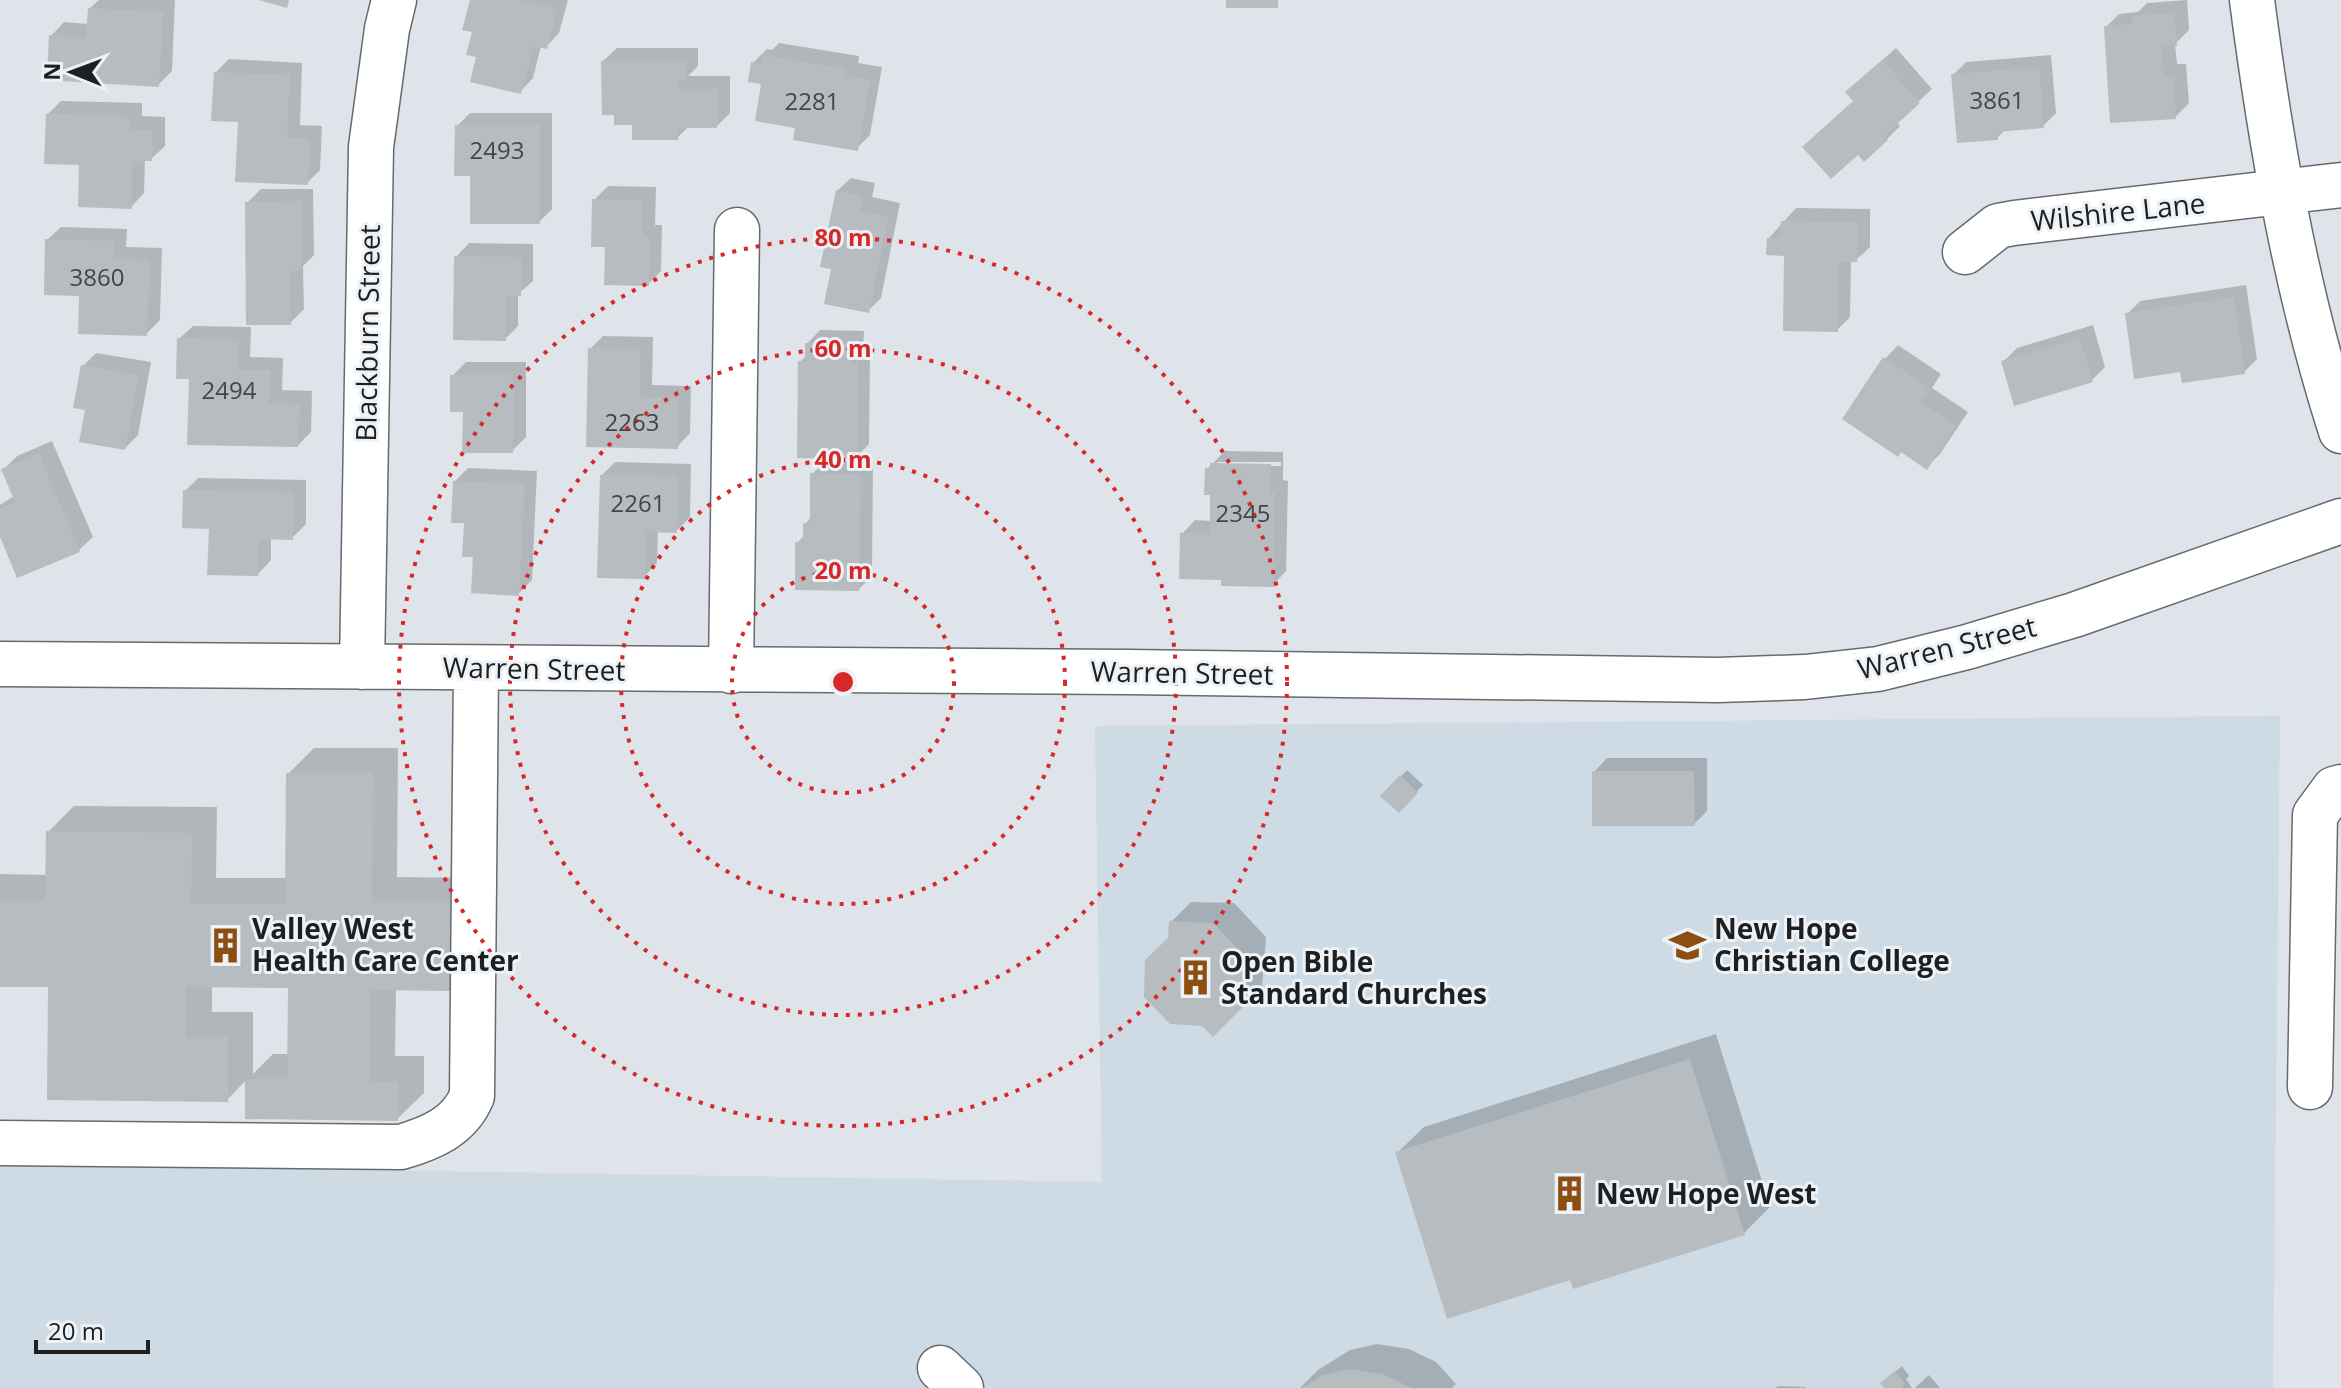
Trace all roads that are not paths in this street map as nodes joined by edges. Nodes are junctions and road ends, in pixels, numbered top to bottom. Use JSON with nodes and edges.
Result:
{"nodes":[{"id":1,"x":394,"y":0,"type":"edge"},
{"id":2,"x":2252,"y":0,"type":"edge"},
{"id":3,"x":2341,"y":185,"type":"edge"},
{"id":4,"x":2281,"y":194,"type":"junction"},
{"id":5,"x":737,"y":230,"type":"dead end"},
{"id":6,"x":1965,"y":252,"type":"dead end"},
{"id":7,"x":2341,"y":431,"type":"edge"},
{"id":8,"x":2341,"y":521,"type":"edge"},
{"id":9,"x":0,"y":664,"type":"edge"},
{"id":10,"x":362,"y":667,"type":"junction"},
{"id":11,"x":476,"y":668,"type":"junction"},
{"id":12,"x":731,"y":671,"type":"junction"},
{"id":13,"x":2341,"y":787,"type":"edge"},
{"id":14,"x":2310,"y":1087,"type":"dead end"},
{"id":15,"x":0,"y":1143,"type":"edge"}],
"edges":[{"from":1,"to":10,"type":"street","name":"Blackburn Street"},
{"from":2,"to":4,"type":"street"},
{"from":3,"to":4,"type":"street","name":"Wilshire Lane"},
{"from":4,"to":6,"type":"street","name":"Wilshire Lane"},
{"from":4,"to":7,"type":"street"},
{"from":5,"to":12,"type":"street"},
{"from":8,"to":12,"type":"street","name":"Warren Street"},
{"from":9,"to":10,"type":"street","name":"Warren Street"},
{"from":10,"to":11,"type":"street","name":"Warren Street"},
{"from":11,"to":12,"type":"street","name":"Warren Street"},
{"from":11,"to":15,"type":"street"},
{"from":13,"to":14,"type":"street"}]}
